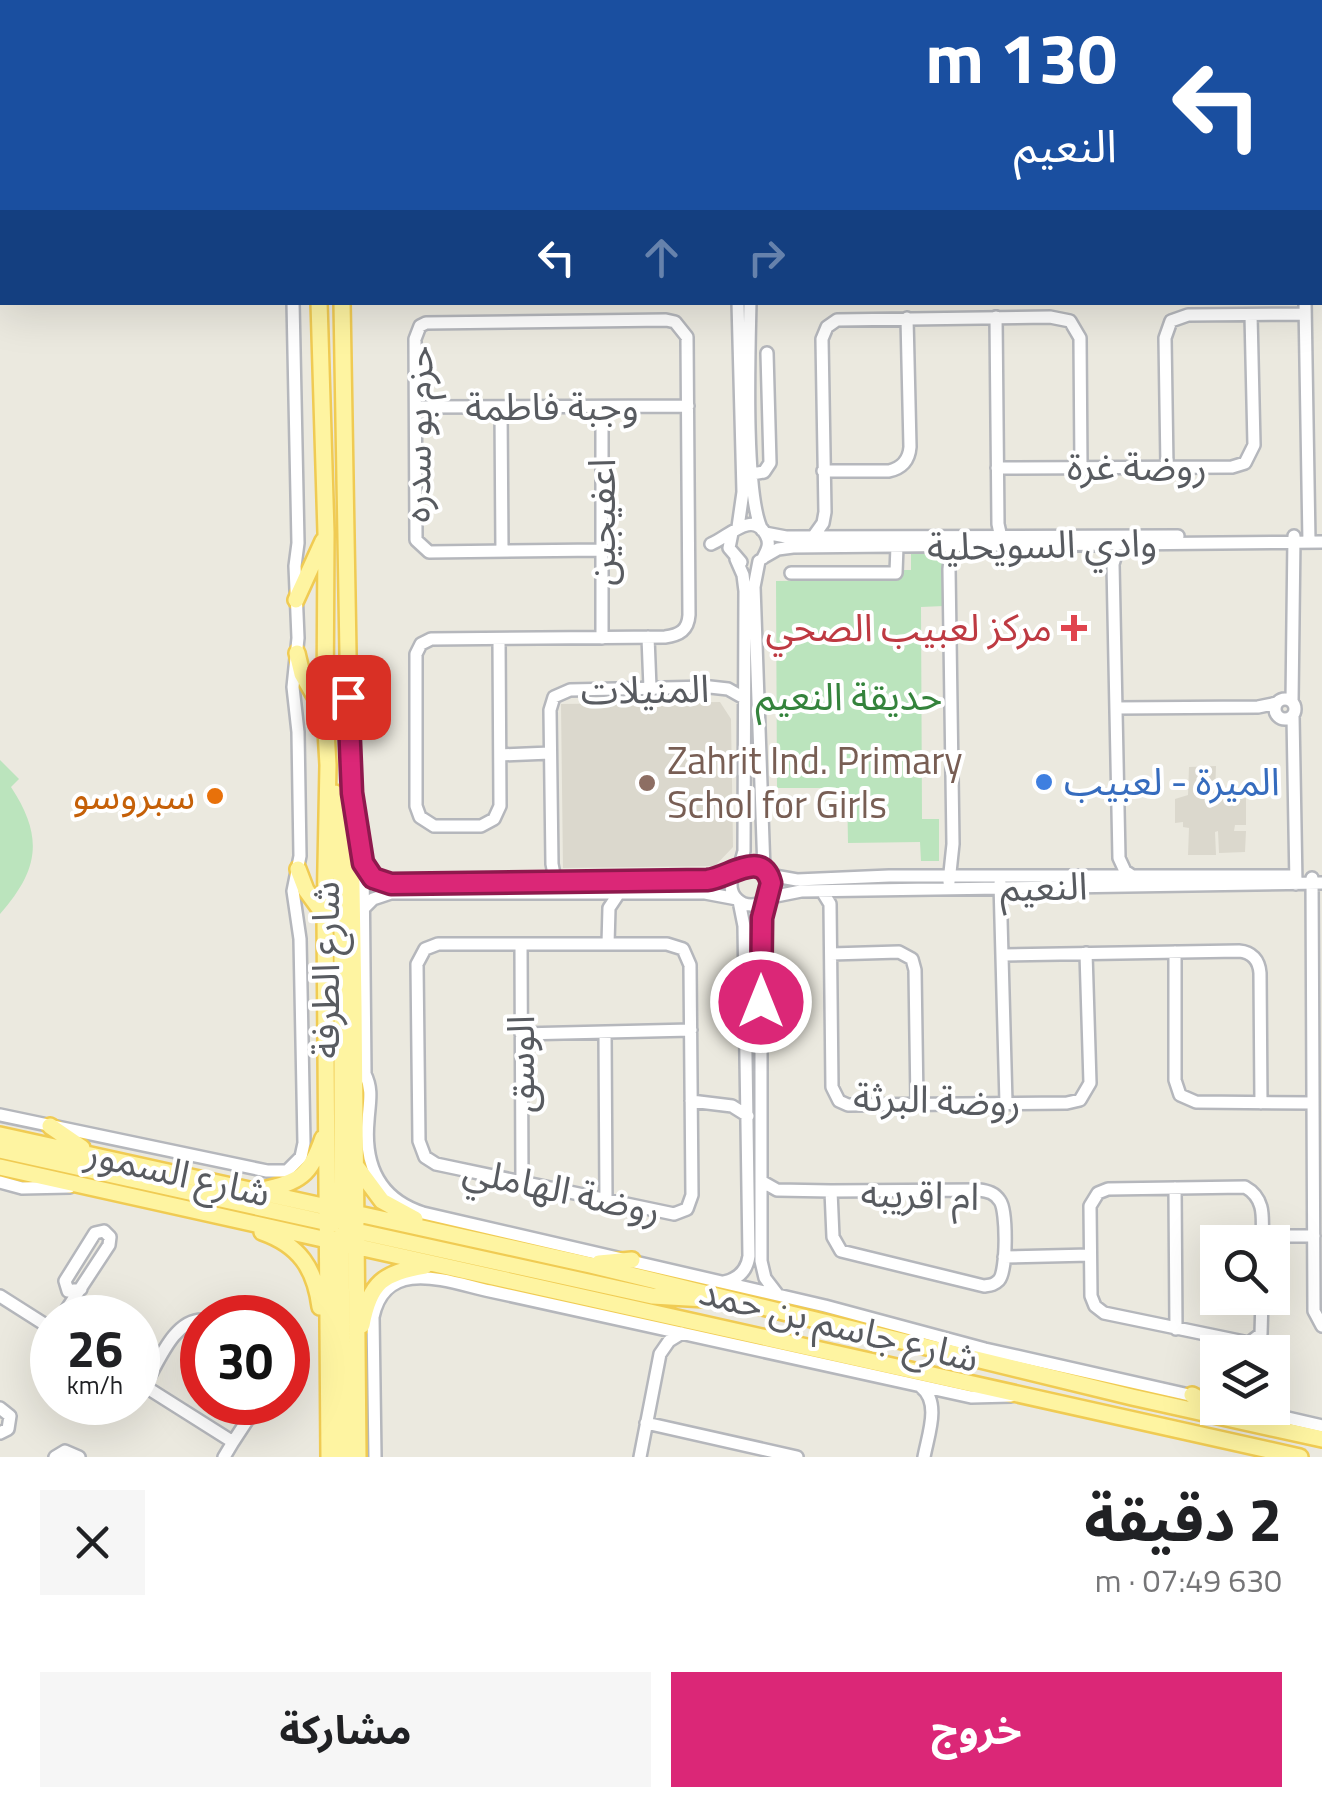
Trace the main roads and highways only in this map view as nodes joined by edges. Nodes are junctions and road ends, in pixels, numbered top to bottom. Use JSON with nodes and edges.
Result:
{"nodes":[{"id":1,"x":319,"y":305,"type":"edge"},
{"id":2,"x":332,"y":305,"type":"edge"},
{"id":3,"x":342,"y":305,"type":"edge"},
{"id":4,"x":349,"y":305,"type":"edge"},
{"id":5,"x":342,"y":338,"type":"junction"},
{"id":6,"x":345,"y":474,"type":"junction"},
{"id":7,"x":326,"y":533,"type":"junction"},
{"id":8,"x":296,"y":600,"type":"road end"},
{"id":9,"x":296,"y":653,"type":"road end"},
{"id":10,"x":324,"y":713,"type":"junction"},
{"id":11,"x":328,"y":764,"type":"junction"},
{"id":12,"x":298,"y":870,"type":"road end"},
{"id":13,"x":325,"y":916,"type":"junction"},
{"id":14,"x":365,"y":1074,"type":"road end"},
{"id":15,"x":50,"y":1126,"type":"road end"},
{"id":16,"x":354,"y":1128,"type":"junction"},
{"id":17,"x":326,"y":1130,"type":"junction"},
{"id":18,"x":0,"y":1135,"type":"edge"},
{"id":19,"x":0,"y":1150,"type":"edge"},
{"id":20,"x":89,"y":1153,"type":"junction"},
{"id":21,"x":354,"y":1162,"type":"junction"},
{"id":22,"x":0,"y":1167,"type":"edge"},
{"id":23,"x":259,"y":1191,"type":"junction"},
{"id":24,"x":242,"y":1220,"type":"junction"},
{"id":25,"x":341,"y":1226,"type":"junction"},
{"id":26,"x":444,"y":1233,"type":"junction"},
{"id":27,"x":632,"y":1260,"type":"road end"},
{"id":28,"x":434,"y":1264,"type":"junction"},
{"id":29,"x":590,"y":1264,"type":"junction"},
{"id":30,"x":725,"y":1289,"type":"junction"},
{"id":31,"x":600,"y":1302,"type":"junction"},
{"id":32,"x":621,"y":1319,"type":"road end"},
{"id":33,"x":328,"y":1334,"type":"junction"},
{"id":34,"x":708,"y":1339,"type":"road end"},
{"id":35,"x":769,"y":1340,"type":"junction"},
{"id":36,"x":356,"y":1348,"type":"junction"},
{"id":37,"x":1192,"y":1395,"type":"road end"},
{"id":38,"x":1200,"y":1399,"type":"edge"},
{"id":39,"x":1200,"y":1410,"type":"edge"},
{"id":40,"x":358,"y":1416,"type":"junction"},
{"id":41,"x":1259,"y":1425,"type":"edge"},
{"id":42,"x":374,"y":1437,"type":"road end"},
{"id":43,"x":1322,"y":1439,"type":"edge"},
{"id":44,"x":329,"y":1457,"type":"edge"},
{"id":45,"x":343,"y":1457,"type":"edge"},
{"id":46,"x":358,"y":1457,"type":"edge"},
{"id":47,"x":1300,"y":1457,"type":"edge"}],
"edges":[{"from":1,"to":7,"type":"main road","name":"شارع الطرفة"},
{"from":2,"to":6,"type":"main road"},
{"from":3,"to":5,"type":"main road","name":"شارع الطرفة"},
{"from":4,"to":5,"type":"main road"},
{"from":5,"to":6,"type":"main road","name":"شارع الطرفة"},
{"from":6,"to":16,"type":"main road","name":"شارع الطرفة"},
{"from":7,"to":8,"type":"main road"},
{"from":7,"to":10,"type":"main road","name":"شارع الطرفة"},
{"from":9,"to":10,"type":"main road"},
{"from":10,"to":11,"type":"main road","name":"شارع الطرفة"},
{"from":11,"to":13,"type":"main road","name":"شارع الطرفة"},
{"from":11,"to":25,"type":"main road"},
{"from":12,"to":13,"type":"main road"},
{"from":13,"to":17,"type":"main road","name":"شارع الطرفة"},
{"from":14,"to":16,"type":"main road"},
{"from":15,"to":20,"type":"main road"},
{"from":16,"to":21,"type":"main road","name":"شارع الطرفة"},
{"from":17,"to":23,"type":"main road"},
{"from":17,"to":25,"type":"main road","name":"شارع الطرفة"},
{"from":18,"to":20,"type":"main road","name":"شارع السمور"},
{"from":19,"to":25,"type":"main road"},
{"from":20,"to":23,"type":"main road","name":"شارع السمور"},
{"from":21,"to":25,"type":"main road","name":"شارع الطرفة"},
{"from":21,"to":26,"type":"main road"},
{"from":22,"to":24,"type":"main road","name":"شارع السمور"},
{"from":23,"to":25,"type":"main road","name":"شارع السمور"},
{"from":24,"to":25,"type":"main road","name":"شارع السمور"},
{"from":24,"to":33,"type":"main road"},
{"from":25,"to":26,"type":"main road","name":"شارع جاسم بن حمد"},
{"from":25,"to":28,"type":"main road","name":"شارع جاسم بن حمد"},
{"from":25,"to":30,"type":"main road"},
{"from":25,"to":33,"type":"main road","name":"شارع الطرفة"},
{"from":25,"to":36,"type":"main road","name":"شارع الطرفة"},
{"from":25,"to":45,"type":"main road"},
{"from":26,"to":29,"type":"main road","name":"شارع جاسم بن حمد"},
{"from":27,"to":29,"type":"main road"},
{"from":28,"to":31,"type":"main road","name":"شارع جاسم بن حمد"},
{"from":28,"to":36,"type":"main road"},
{"from":29,"to":30,"type":"main road","name":"شارع جاسم بن حمد"},
{"from":30,"to":39,"type":"main road","name":"شارع جاسم بن حمد"},
{"from":31,"to":32,"type":"main road"},
{"from":31,"to":35,"type":"main road","name":"شارع جاسم بن حمد"},
{"from":33,"to":44,"type":"main road","name":"شارع الطرفة"},
{"from":34,"to":35,"type":"main road"},
{"from":35,"to":47,"type":"main road","name":"شارع جاسم بن حمد"},
{"from":36,"to":40,"type":"main road","name":"شارع الطرفة"},
{"from":37,"to":38,"type":"main road"},
{"from":40,"to":42,"type":"main road"},
{"from":40,"to":46,"type":"main road","name":"شارع الطرفة"},
{"from":41,"to":43,"type":"main road","name":"شارع جاسم بن حمد"}]}
